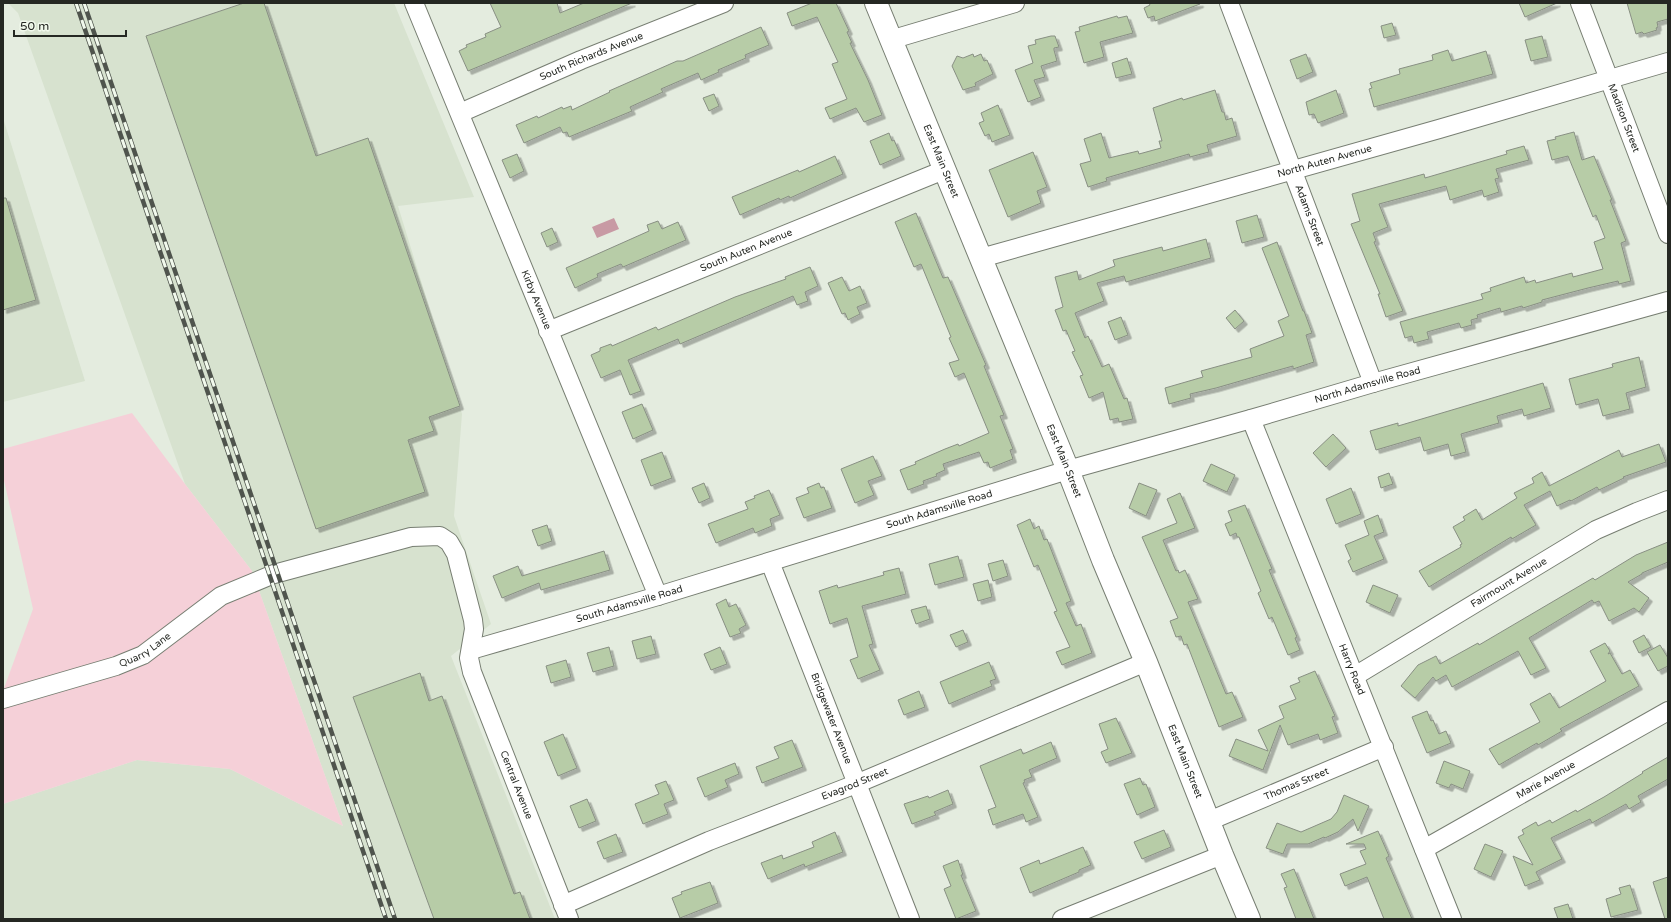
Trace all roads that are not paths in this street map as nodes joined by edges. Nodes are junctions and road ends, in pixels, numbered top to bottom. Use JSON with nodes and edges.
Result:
{"nodes":[{"id":1,"x":414,"y":3,"type":"edge"},
{"id":2,"x":724,"y":3,"type":"edge"},
{"id":3,"x":876,"y":3,"type":"edge"},
{"id":4,"x":1015,"y":3,"type":"edge"},
{"id":5,"x":1229,"y":3,"type":"edge"},
{"id":6,"x":1580,"y":3,"type":"edge"},
{"id":7,"x":890,"y":40,"type":"junction"},
{"id":8,"x":1668,"y":62,"type":"edge"},
{"id":9,"x":1609,"y":78,"type":"junction"},
{"id":10,"x":460,"y":113,"type":"junction"},
{"id":11,"x":944,"y":170,"type":"junction"},
{"id":12,"x":1291,"y":171,"type":"junction"},
{"id":13,"x":1668,"y":234,"type":"edge"},
{"id":14,"x":981,"y":258,"type":"junction"},
{"id":15,"x":1668,"y":301,"type":"edge"},
{"id":16,"x":548,"y":331,"type":"junction"},
{"id":17,"x":1372,"y":383,"type":"junction"},
{"id":18,"x":1251,"y":420,"type":"junction"},
{"id":19,"x":1068,"y":470,"type":"junction"},
{"id":20,"x":1668,"y":500,"type":"edge"},
{"id":21,"x":770,"y":562,"type":"junction"},
{"id":22,"x":658,"y":596,"type":"junction"},
{"id":23,"x":471,"y":650,"type":"junction"},
{"id":24,"x":1146,"y":662,"type":"junction"},
{"id":25,"x":1355,"y":676,"type":"junction"},
{"id":26,"x":3,"y":699,"type":"edge"},
{"id":27,"x":1668,"y":711,"type":"edge"},
{"id":28,"x":1384,"y":747,"type":"junction"},
{"id":29,"x":856,"y":784,"type":"junction"},
{"id":30,"x":1209,"y":821,"type":"junction"},
{"id":31,"x":1424,"y":849,"type":"junction"},
{"id":32,"x":1222,"y":855,"type":"junction"},
{"id":33,"x":566,"y":912,"type":"edge"},
{"id":34,"x":910,"y":919,"type":"edge"},
{"id":35,"x":1062,"y":919,"type":"edge"},
{"id":36,"x":1249,"y":919,"type":"edge"},
{"id":37,"x":1452,"y":919,"type":"edge"}],
"edges":[{"from":1,"to":10,"type":"street","name":"Kirby Avenue"},
{"from":2,"to":10,"type":"street","name":"South Richards Avenue"},
{"from":3,"to":7,"type":"street","name":"East Main Street"},
{"from":4,"to":7,"type":"street"},
{"from":5,"to":12,"type":"street","name":"Adams Street"},
{"from":6,"to":9,"type":"street","name":"Madison Street"},
{"from":7,"to":11,"type":"street","name":"East Main Street"},
{"from":8,"to":9,"type":"street","name":"North Auten Avenue"},
{"from":9,"to":12,"type":"street","name":"North Auten Avenue"},
{"from":9,"to":13,"type":"street","name":"Madison Street"},
{"from":10,"to":16,"type":"street","name":"Kirby Avenue"},
{"from":11,"to":14,"type":"street","name":"East Main Street"},
{"from":11,"to":16,"type":"street","name":"South Auten Avenue"},
{"from":12,"to":14,"type":"street","name":"North Auten Avenue"},
{"from":12,"to":17,"type":"street","name":"Adams Street"},
{"from":14,"to":19,"type":"street","name":"East Main Street"},
{"from":15,"to":17,"type":"street","name":"North Adamsville Road"},
{"from":16,"to":22,"type":"street","name":"Kirby Avenue"},
{"from":17,"to":18,"type":"street","name":"North Adamsville Road"},
{"from":18,"to":19,"type":"street","name":"North Adamsville Road"},
{"from":18,"to":25,"type":"street","name":"Harry Road"},
{"from":19,"to":21,"type":"street","name":"South Adamsville Road"},
{"from":19,"to":24,"type":"street","name":"East Main Street"},
{"from":20,"to":25,"type":"street","name":"Fairmount Avenue"},
{"from":21,"to":22,"type":"street","name":"South Adamsville Road"},
{"from":21,"to":29,"type":"street","name":"Bridgewater Avenue"},
{"from":22,"to":23,"type":"street","name":"South Adamsville Road"},
{"from":23,"to":26,"type":"street","name":"Quarry Lane"},
{"from":23,"to":33,"type":"street","name":"Central Avenue"},
{"from":24,"to":29,"type":"street","name":"Evagrod Street"},
{"from":24,"to":30,"type":"street","name":"East Main Street"},
{"from":25,"to":28,"type":"street","name":"Harry Road"},
{"from":27,"to":31,"type":"street","name":"Marie Avenue"},
{"from":28,"to":30,"type":"street","name":"Thomas Street"},
{"from":28,"to":31,"type":"street","name":"Harry Road"},
{"from":29,"to":33,"type":"street","name":"Evagrod Street"},
{"from":29,"to":34,"type":"street","name":"Bridgewater Avenue"},
{"from":30,"to":32,"type":"street","name":"East Main Street"},
{"from":31,"to":37,"type":"street","name":"Harry Road"},
{"from":32,"to":35,"type":"street"},
{"from":32,"to":36,"type":"street","name":"East Main Street"}]}
